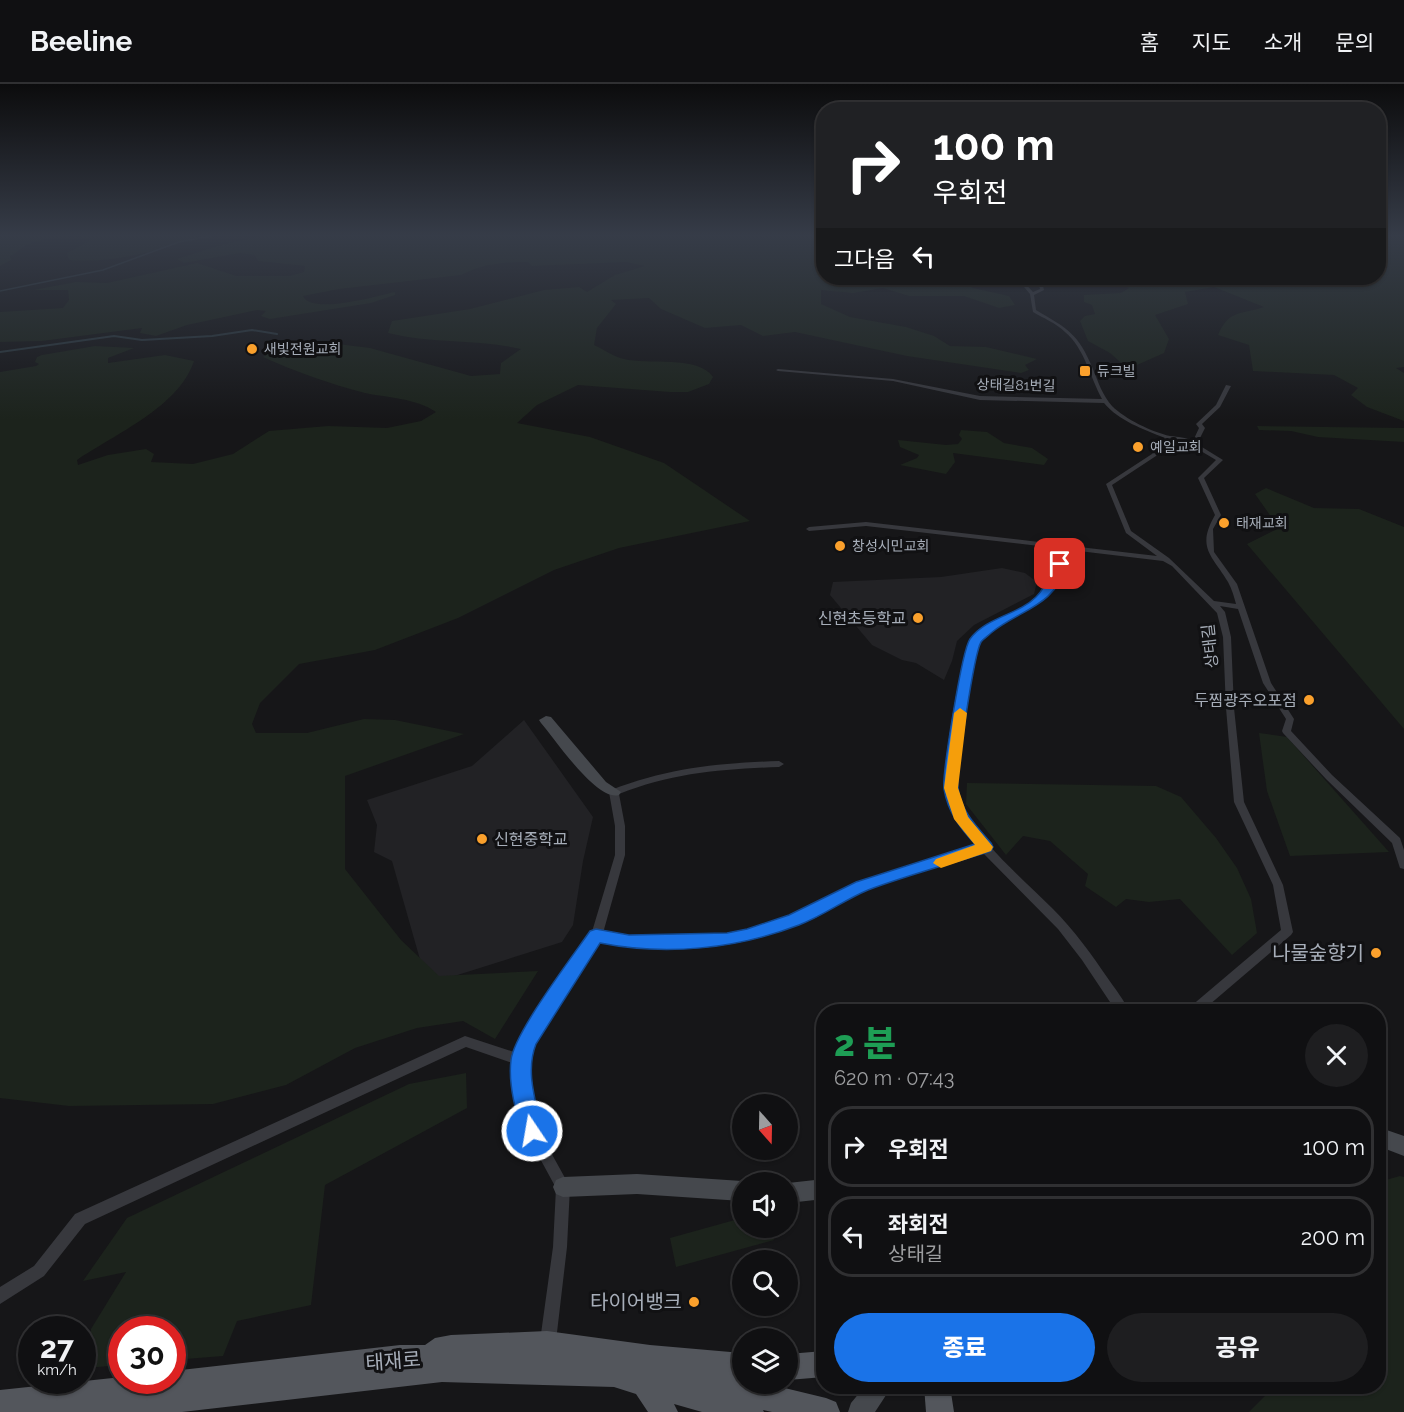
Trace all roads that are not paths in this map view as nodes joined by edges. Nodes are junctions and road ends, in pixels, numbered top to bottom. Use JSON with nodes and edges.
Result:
{"nodes":[{"id":1,"x":1032,"y":296,"type":"edge"},
{"id":2,"x":778,"y":370,"type":"dead end"},
{"id":3,"x":1228,"y":386,"type":"dead end"},
{"id":4,"x":1106,"y":401,"type":"junction"},
{"id":5,"x":1168,"y":437,"type":"junction"},
{"id":6,"x":1194,"y":444,"type":"junction"},
{"id":7,"x":809,"y":529,"type":"dead end"},
{"id":8,"x":1059,"y":545,"type":"junction"},
{"id":9,"x":1167,"y":559,"type":"junction"},
{"id":10,"x":1212,"y":603,"type":"junction"},
{"id":11,"x":1239,"y":607,"type":"junction"},
{"id":12,"x":546,"y":720,"type":"dead end"},
{"id":13,"x":779,"y":764,"type":"dead end"},
{"id":14,"x":614,"y":792,"type":"junction"},
{"id":15,"x":985,"y":847,"type":"junction"},
{"id":16,"x":1404,"y":866,"type":"edge"},
{"id":17,"x":596,"y":936,"type":"junction"},
{"id":18,"x":1118,"y":1004,"type":"edge"},
{"id":19,"x":1202,"y":1004,"type":"edge"},
{"id":20,"x":520,"y":1060,"type":"junction"},
{"id":21,"x":1386,"y":1139,"type":"edge"},
{"id":22,"x":1404,"y":1146,"type":"edge"},
{"id":23,"x":563,"y":1187,"type":"junction"},
{"id":24,"x":732,"y":1190,"type":"edge"},
{"id":25,"x":816,"y":1190,"type":"edge"},
{"id":26,"x":798,"y":1192,"type":"edge"},
{"id":27,"x":0,"y":1296,"type":"edge"},
{"id":28,"x":548,"y":1344,"type":"junction"},
{"id":29,"x":617,"y":1353,"type":"junction"},
{"id":30,"x":400,"y":1358,"type":"junction"},
{"id":31,"x":732,"y":1365,"type":"edge"},
{"id":32,"x":816,"y":1365,"type":"edge"},
{"id":33,"x":798,"y":1366,"type":"edge"},
{"id":34,"x":644,"y":1374,"type":"junction"},
{"id":35,"x":874,"y":1394,"type":"edge"},
{"id":36,"x":938,"y":1394,"type":"edge"},
{"id":37,"x":0,"y":1404,"type":"edge"},
{"id":38,"x":63,"y":1412,"type":"edge"},
{"id":39,"x":664,"y":1412,"type":"edge"},
{"id":40,"x":750,"y":1412,"type":"edge"},
{"id":41,"x":826,"y":1412,"type":"edge"},
{"id":42,"x":860,"y":1412,"type":"edge"},
{"id":43,"x":940,"y":1412,"type":"edge"}],
"edges":[{"from":1,"to":4,"type":"street"},
{"from":2,"to":4,"type":"street","name":"상태길81번길"},
{"from":3,"to":6,"type":"street"},
{"from":4,"to":5,"type":"street"},
{"from":5,"to":6,"type":"street"},
{"from":5,"to":9,"type":"street","name":"상태길"},
{"from":6,"to":11,"type":"street"},
{"from":7,"to":8,"type":"street"},
{"from":8,"to":9,"type":"street"},
{"from":8,"to":15,"type":"street"},
{"from":9,"to":10,"type":"street","name":"상태길"},
{"from":10,"to":11,"type":"street"},
{"from":10,"to":19,"type":"street","name":"상태길"},
{"from":11,"to":16,"type":"street"},
{"from":12,"to":14,"type":"street"},
{"from":13,"to":14,"type":"street"},
{"from":14,"to":17,"type":"street"},
{"from":15,"to":17,"type":"street"},
{"from":15,"to":18,"type":"street"},
{"from":17,"to":20,"type":"street"},
{"from":20,"to":23,"type":"street"},
{"from":20,"to":27,"type":"street"},
{"from":21,"to":22,"type":"street"},
{"from":23,"to":24,"type":"street"},
{"from":23,"to":28,"type":"street"},
{"from":25,"to":26,"type":"street"},
{"from":28,"to":29,"type":"main road"},
{"from":28,"to":30,"type":"main road"},
{"from":29,"to":31,"type":"main road"},
{"from":29,"to":34,"type":"main road"},
{"from":30,"to":34,"type":"main road","name":"태재로"},
{"from":30,"to":37,"type":"main road","name":"태재로"},
{"from":32,"to":33,"type":"main road"},
{"from":34,"to":38,"type":"main road","name":"태재로"},
{"from":34,"to":39,"type":"main road"},
{"from":34,"to":40,"type":"main road","name":"태재로"},
{"from":34,"to":41,"type":"main road","name":"태재로"},
{"from":35,"to":42,"type":"street"},
{"from":36,"to":43,"type":"main road"}]}
